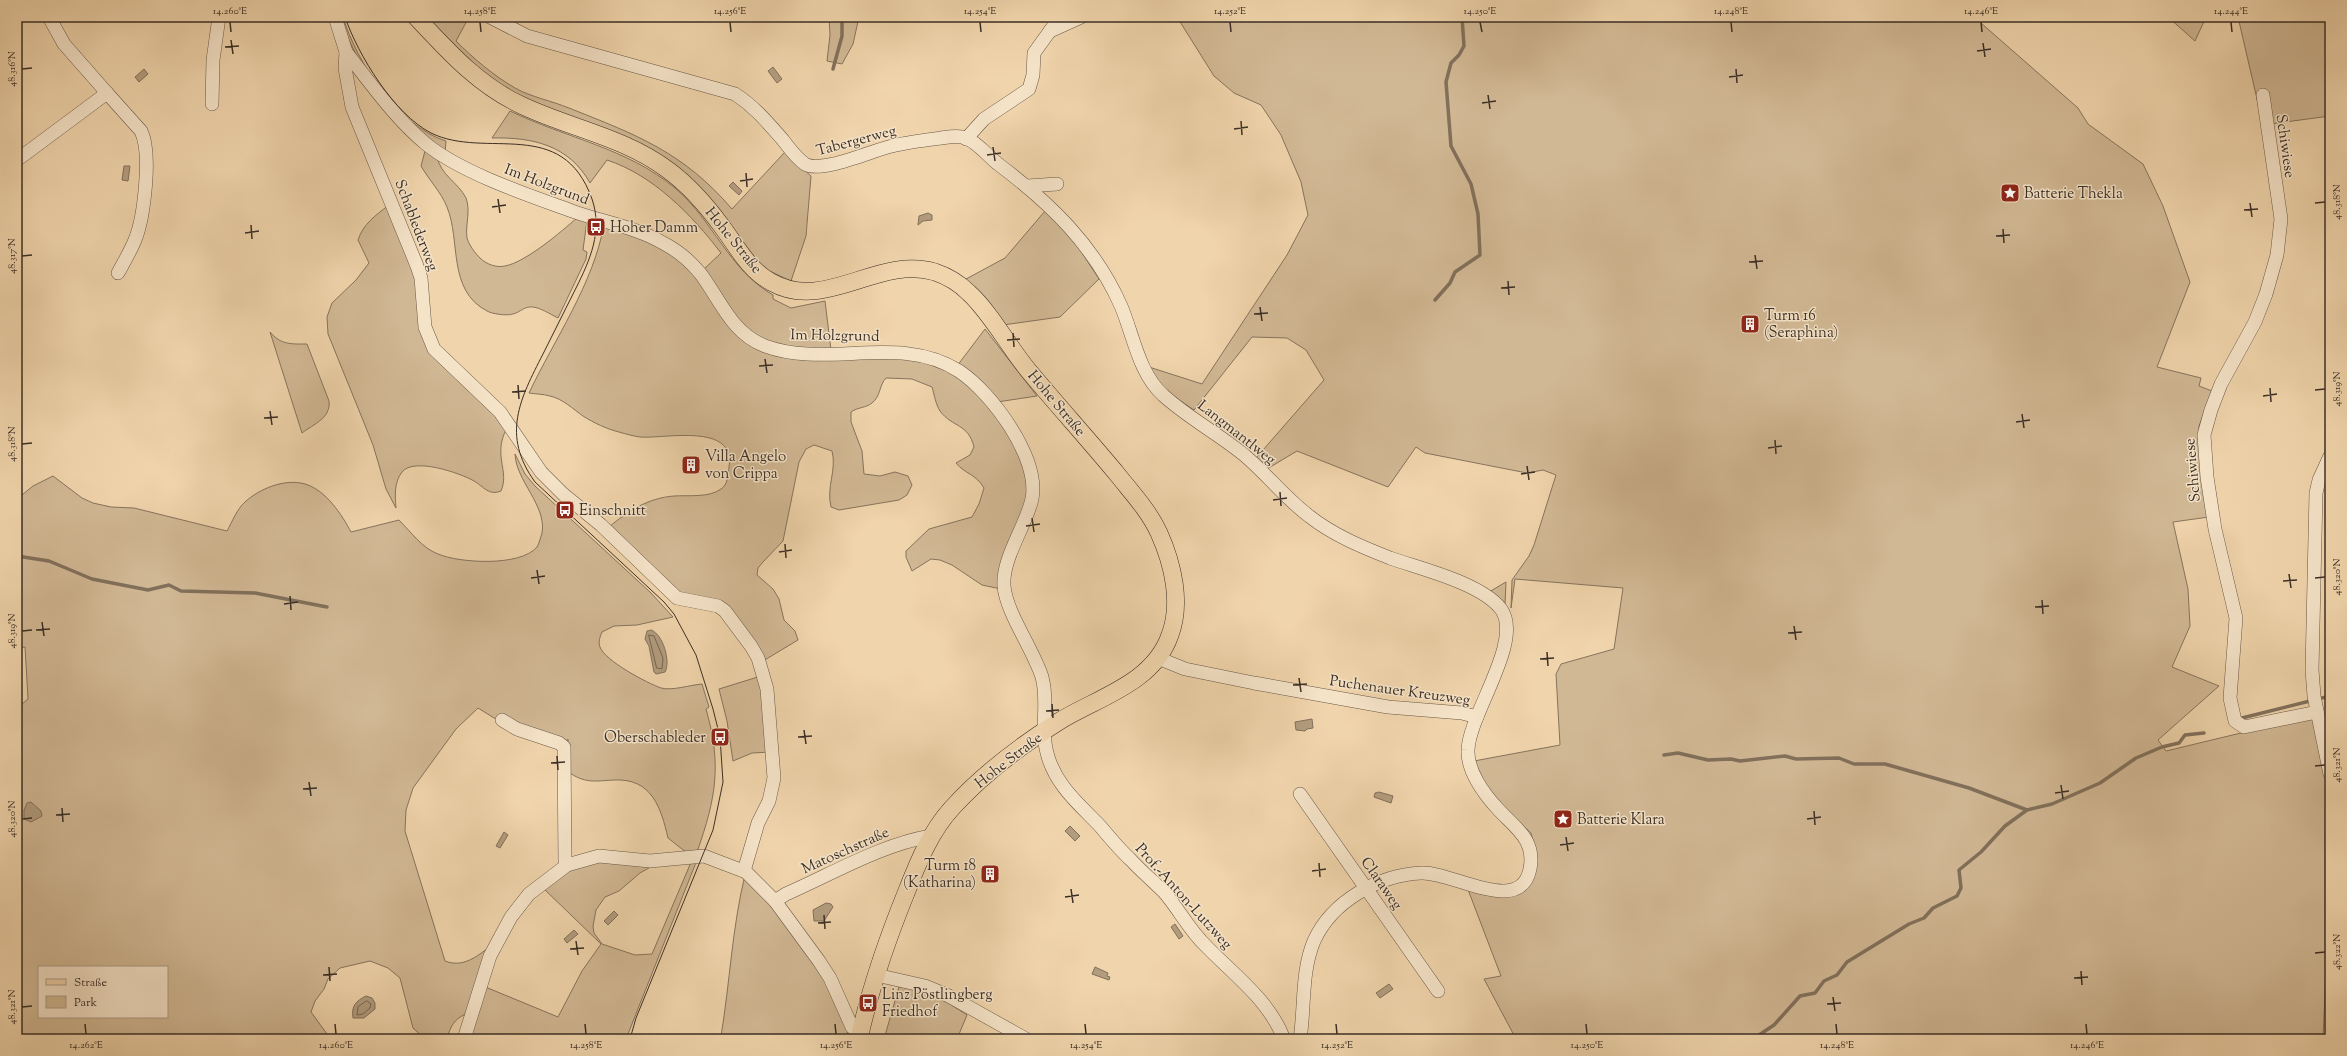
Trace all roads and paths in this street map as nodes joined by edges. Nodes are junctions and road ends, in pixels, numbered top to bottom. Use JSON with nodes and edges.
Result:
{"nodes":[{"id":1,"x":49,"y":17,"type":"edge"},
{"id":2,"x":219,"y":17,"type":"edge"},
{"id":3,"x":335,"y":17,"type":"edge"},
{"id":4,"x":416,"y":17,"type":"edge"},
{"id":5,"x":490,"y":17,"type":"edge"},
{"id":6,"x":1060,"y":17,"type":"edge"},
{"id":7,"x":1080,"y":17,"type":"edge"},
{"id":8,"x":1048,"y":32,"type":"junction"},
{"id":9,"x":346,"y":52,"type":"junction"},
{"id":10,"x":107,"y":93,"type":"junction"},
{"id":11,"x":2263,"y":95,"type":"dead end"},
{"id":12,"x":212,"y":104,"type":"dead end"},
{"id":13,"x":966,"y":138,"type":"junction"},
{"id":14,"x":17,"y":160,"type":"edge"},
{"id":15,"x":1057,"y":184,"type":"dead end"},
{"id":16,"x":1028,"y":186,"type":"junction"},
{"id":17,"x":118,"y":273,"type":"dead end"},
{"id":18,"x":2330,"y":456,"type":"edge"},
{"id":19,"x":2327,"y":470,"type":"edge"},
{"id":20,"x":1481,"y":591,"type":"joint"},
{"id":21,"x":1158,"y":658,"type":"junction"},
{"id":22,"x":2316,"y":704,"type":"junction"},
{"id":23,"x":1476,"y":717,"type":"junction"},
{"id":24,"x":502,"y":720,"type":"dead end"},
{"id":25,"x":1044,"y":731,"type":"junction"},
{"id":26,"x":2330,"y":774,"type":"edge"},
{"id":27,"x":1300,"y":794,"type":"dead end"},
{"id":28,"x":931,"y":836,"type":"junction"},
{"id":29,"x":567,"y":865,"type":"junction"},
{"id":30,"x":744,"y":871,"type":"junction"},
{"id":31,"x":1366,"y":889,"type":"junction"},
{"id":32,"x":775,"y":901,"type":"junction"},
{"id":33,"x":876,"y":975,"type":"junction"},
{"id":34,"x":1438,"y":991,"type":"dead end"},
{"id":35,"x":860,"y":1036,"type":"edge"},
{"id":36,"x":1283,"y":1038,"type":"edge"},
{"id":37,"x":1300,"y":1038,"type":"edge"},
{"id":38,"x":464,"y":1039,"type":"edge"},
{"id":39,"x":1026,"y":1039,"type":"edge"}],
"edges":[{"from":1,"to":10,"type":"street"},
{"from":2,"to":12,"type":"street"},
{"from":3,"to":9,"type":"street","name":"Schablederweg"},
{"from":4,"to":21,"type":"main road","name":"Hohe Straße"},
{"from":5,"to":13,"type":"street","name":"Tabergerweg"},
{"from":6,"to":8,"type":"street"},
{"from":7,"to":8,"type":"street"},
{"from":8,"to":13,"type":"street"},
{"from":9,"to":25,"type":"street","name":"Im Holzgrund"},
{"from":9,"to":30,"type":"street","name":"Schablederweg"},
{"from":10,"to":14,"type":"street"},
{"from":10,"to":17,"type":"street"},
{"from":11,"to":22,"type":"street","name":"Schiwiese"},
{"from":13,"to":16,"type":"street"},
{"from":15,"to":16,"type":"street"},
{"from":16,"to":20,"type":"street","name":"Langmantlweg"},
{"from":18,"to":19,"type":"street"},
{"from":19,"to":22,"type":"street"},
{"from":20,"to":23,"type":"street","name":"Puchenauer Kreuzweg"},
{"from":21,"to":23,"type":"street","name":"Puchenauer Kreuzweg"},
{"from":21,"to":25,"type":"main road","name":"Hohe Straße"},
{"from":22,"to":26,"type":"street"},
{"from":23,"to":31,"type":"street"},
{"from":24,"to":29,"type":"street"},
{"from":25,"to":28,"type":"main road","name":"Hohe Straße"},
{"from":25,"to":36,"type":"street","name":"Prof.-Anton-Lutzweg"},
{"from":27,"to":31,"type":"street","name":"Claraweg"},
{"from":28,"to":32,"type":"street","name":"Matoschstraße"},
{"from":28,"to":33,"type":"main road","name":"Hohe Straße"},
{"from":29,"to":30,"type":"street"},
{"from":29,"to":38,"type":"street"},
{"from":30,"to":32,"type":"street"},
{"from":31,"to":34,"type":"street","name":"Claraweg"},
{"from":31,"to":37,"type":"street"},
{"from":32,"to":35,"type":"street"},
{"from":33,"to":35,"type":"main road","name":"Hohe Straße"},
{"from":33,"to":39,"type":"street"},
{"from":36,"to":37,"type":"street"}]}
